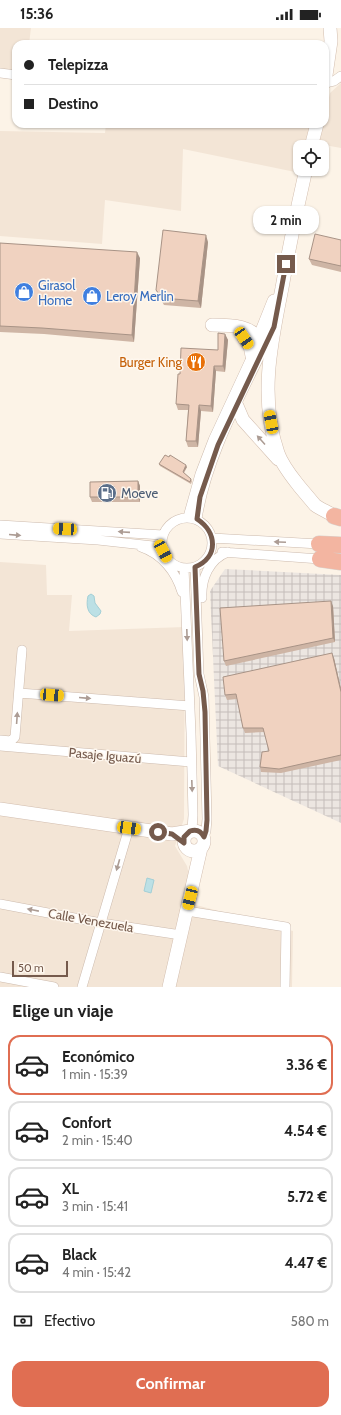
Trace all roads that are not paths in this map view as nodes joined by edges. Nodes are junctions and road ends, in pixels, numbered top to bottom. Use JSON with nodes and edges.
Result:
{"nodes":[{"id":1,"x":330,"y":28,"type":"edge"},
{"id":2,"x":329,"y":49,"type":"edge"},
{"id":3,"x":0,"y":73,"type":"edge"},
{"id":4,"x":12,"y":74,"type":"edge"},
{"id":5,"x":341,"y":76,"type":"edge"},
{"id":6,"x":329,"y":82,"type":"edge"},
{"id":7,"x":316,"y":128,"type":"edge"},
{"id":8,"x":313,"y":140,"type":"edge"},
{"id":9,"x":305,"y":176,"type":"edge"},
{"id":10,"x":269,"y":325,"type":"junction"},
{"id":11,"x":256,"y":356,"type":"junction"},
{"id":12,"x":236,"y":406,"type":"junction"},
{"id":13,"x":287,"y":470,"type":"junction"},
{"id":14,"x":337,"y":517,"type":"edge"},
{"id":15,"x":192,"y":518,"type":"junction"},
{"id":16,"x":0,"y":525,"type":"edge"},
{"id":17,"x":0,"y":534,"type":"edge"},
{"id":18,"x":163,"y":535,"type":"junction"},
{"id":19,"x":212,"y":538,"type":"junction"},
{"id":20,"x":132,"y":544,"type":"junction"},
{"id":21,"x":341,"y":545,"type":"edge"},
{"id":22,"x":162,"y":547,"type":"junction"},
{"id":23,"x":211,"y":551,"type":"junction"},
{"id":24,"x":228,"y":552,"type":"junction"},
{"id":25,"x":320,"y":552,"type":"junction"},
{"id":26,"x":341,"y":562,"type":"edge"},
{"id":27,"x":195,"y":567,"type":"junction"},
{"id":28,"x":184,"y":568,"type":"junction"},
{"id":29,"x":186,"y":608,"type":"junction"},
{"id":30,"x":22,"y":650,"type":"dead end"},
{"id":31,"x":19,"y":693,"type":"junction"},
{"id":32,"x":204,"y":697,"type":"junction"},
{"id":33,"x":190,"y":706,"type":"junction"},
{"id":34,"x":0,"y":740,"type":"edge"},
{"id":35,"x":0,"y":746,"type":"edge"},
{"id":36,"x":191,"y":762,"type":"junction"},
{"id":37,"x":0,"y":810,"type":"edge"},
{"id":38,"x":129,"y":828,"type":"junction"},
{"id":39,"x":193,"y":840,"type":"junction"},
{"id":40,"x":0,"y":904,"type":"edge"},
{"id":41,"x":187,"y":911,"type":"junction"},
{"id":42,"x":101,"y":923,"type":"junction"},
{"id":43,"x":182,"y":935,"type":"junction"},
{"id":44,"x":0,"y":977,"type":"edge"},
{"id":45,"x":54,"y":987,"type":"edge"},
{"id":46,"x":82,"y":987,"type":"edge"},
{"id":47,"x":169,"y":987,"type":"edge"},
{"id":48,"x":285,"y":987,"type":"edge"}],
"edges":[{"from":1,"to":2,"type":"street"},
{"from":3,"to":4,"type":"street"},
{"from":5,"to":6,"type":"street"},
{"from":7,"to":8,"type":"street"},
{"from":9,"to":10,"type":"street"},
{"from":10,"to":11,"type":"street"},
{"from":10,"to":11,"type":"street"},
{"from":10,"to":13,"type":"street"},
{"from":11,"to":12,"type":"street"},
{"from":11,"to":15,"type":"street"},
{"from":13,"to":12,"type":"street","one_way":true},
{"from":12,"to":15,"type":"street"},
{"from":13,"to":14,"type":"street"},
{"from":15,"to":18,"type":"street"},
{"from":15,"to":19,"type":"street"},
{"from":18,"to":16,"type":"street","one_way":true},
{"from":17,"to":20,"type":"street","one_way":true},
{"from":18,"to":22,"type":"street"},
{"from":19,"to":23,"type":"street"},
{"from":25,"to":19,"type":"street","one_way":true},
{"from":20,"to":22,"type":"street"},
{"from":20,"to":29,"type":"street"},
{"from":21,"to":25,"type":"highway"},
{"from":22,"to":28,"type":"street"},
{"from":23,"to":24,"type":"street"},
{"from":23,"to":27,"type":"street"},
{"from":24,"to":25,"type":"street"},
{"from":24,"to":32,"type":"street"},
{"from":25,"to":26,"type":"highway"},
{"from":27,"to":28,"type":"street"},
{"from":27,"to":32,"type":"street"},
{"from":28,"to":29,"type":"street"},
{"from":29,"to":33,"type":"street","one_way":true},
{"from":30,"to":31,"type":"street"},
{"from":31,"to":33,"type":"street","one_way":true},
{"from":34,"to":31,"type":"street","one_way":true},
{"from":32,"to":39,"type":"street"},
{"from":33,"to":36,"type":"street"},
{"from":35,"to":36,"type":"street","name":"Pasaje Iguazú"},
{"from":36,"to":39,"type":"street","one_way":true},
{"from":37,"to":38,"type":"street"},
{"from":38,"to":39,"type":"street"},
{"from":38,"to":42,"type":"street","one_way":true},
{"from":39,"to":41,"type":"street"},
{"from":42,"to":40,"type":"street","name":"Calle Venezuela","one_way":true},
{"from":41,"to":43,"type":"street"},
{"from":41,"to":48,"type":"street"},
{"from":42,"to":43,"type":"street","name":"Calle Venezuela"},
{"from":42,"to":46,"type":"street"},
{"from":43,"to":47,"type":"street"},
{"from":44,"to":45,"type":"street"}]}
